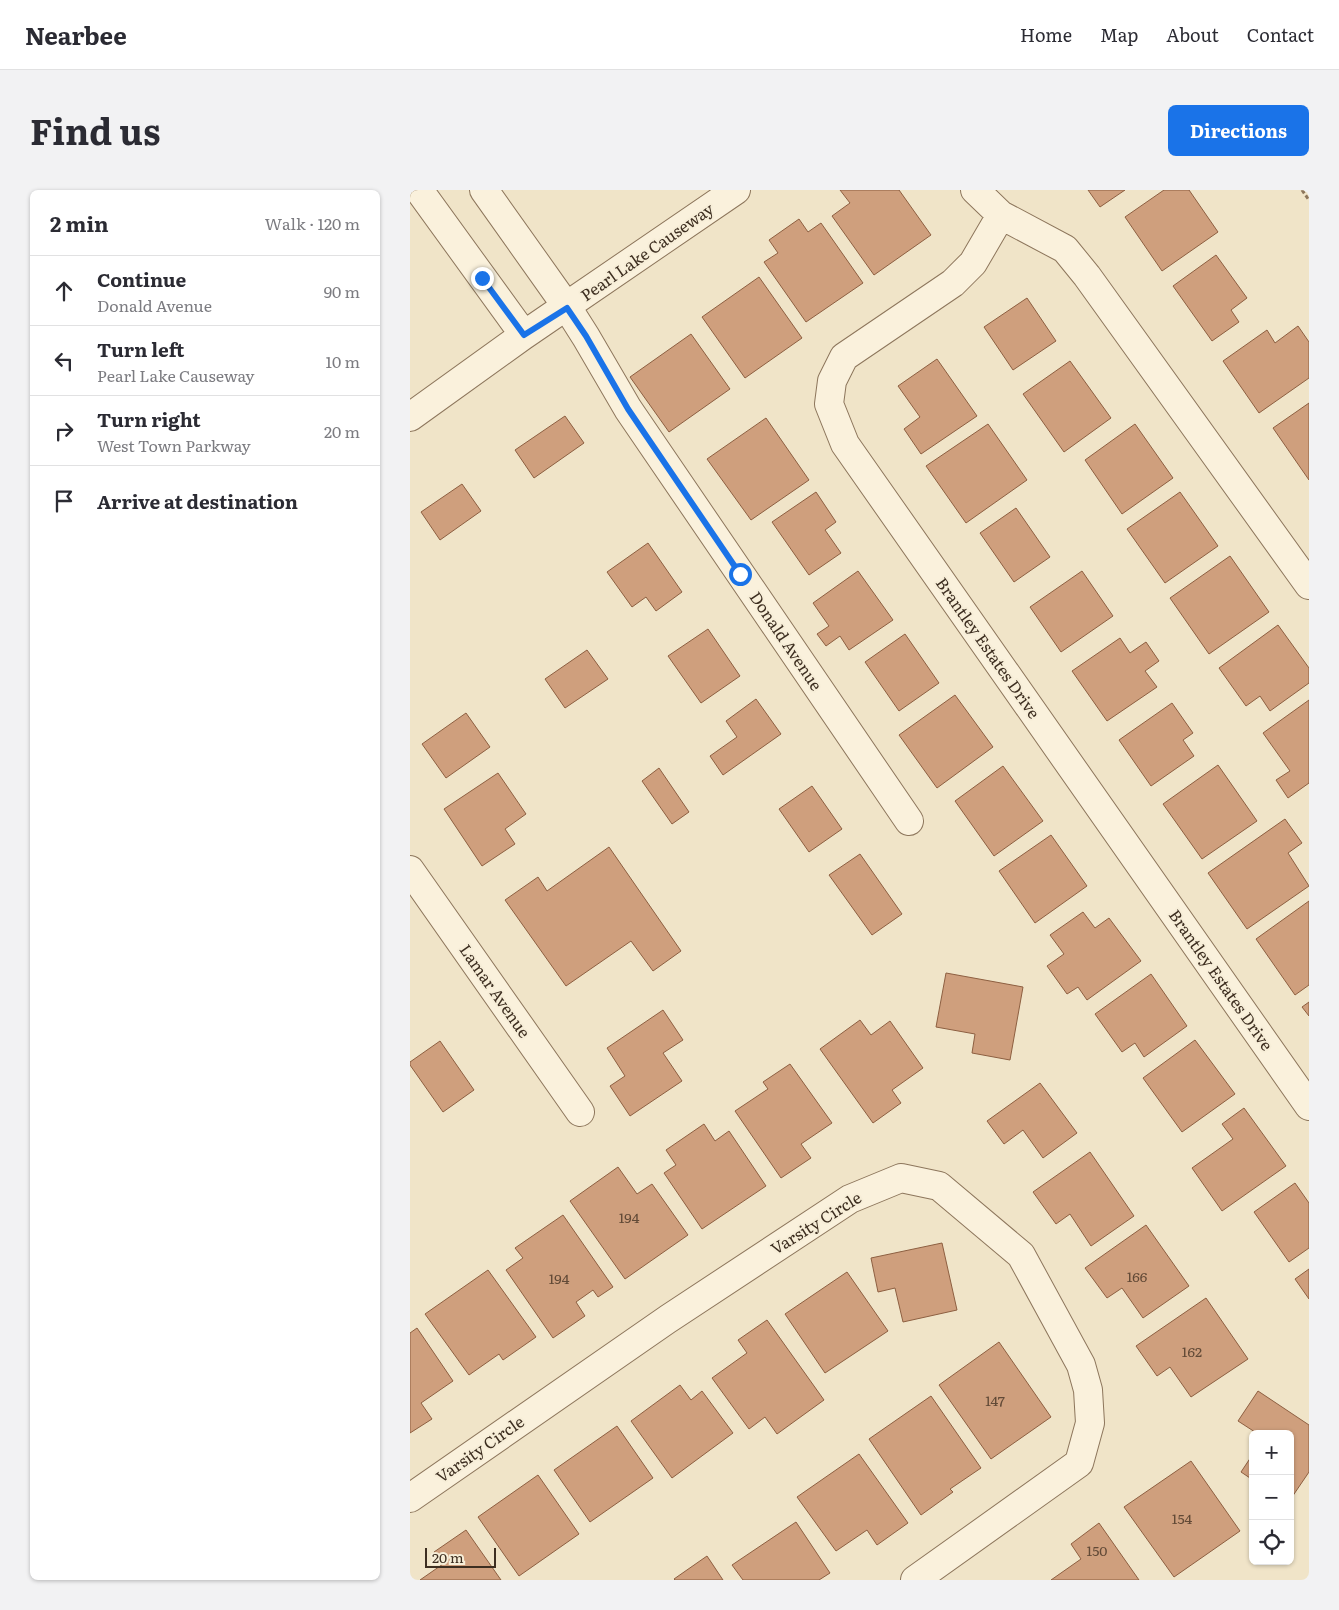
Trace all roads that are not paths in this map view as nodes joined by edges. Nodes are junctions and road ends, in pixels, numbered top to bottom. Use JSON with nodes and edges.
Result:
{"nodes":[{"id":1,"x":419,"y":190,"type":"edge"},
{"id":2,"x":484,"y":190,"type":"edge"},
{"id":3,"x":736,"y":190,"type":"edge"},
{"id":4,"x":975,"y":190,"type":"edge"},
{"id":5,"x":1001,"y":214,"type":"junction"},
{"id":6,"x":567,"y":308,"type":"junction"},
{"id":7,"x":524,"y":335,"type":"junction"},
{"id":8,"x":410,"y":417,"type":"edge"},
{"id":9,"x":1309,"y":585,"type":"edge"},
{"id":10,"x":909,"y":821,"type":"dead end"},
{"id":11,"x":410,"y":870,"type":"edge"},
{"id":12,"x":1309,"y":1106,"type":"edge"},
{"id":13,"x":580,"y":1112,"type":"dead end"},
{"id":14,"x":410,"y":1498,"type":"edge"},
{"id":15,"x":915,"y":1580,"type":"edge"}],
"edges":[{"from":1,"to":7,"type":"street"},
{"from":2,"to":6,"type":"street","name":"Donald Avenue"},
{"from":3,"to":6,"type":"street","name":"Pearl Lake Causeway"},
{"from":4,"to":5,"type":"street"},
{"from":5,"to":9,"type":"street"},
{"from":5,"to":12,"type":"street","name":"Brantley Estates Drive"},
{"from":6,"to":7,"type":"street","name":"Pearl Lake Causeway"},
{"from":6,"to":10,"type":"street","name":"Donald Avenue"},
{"from":7,"to":8,"type":"street","name":"Pearl Lake Causeway"},
{"from":11,"to":13,"type":"street","name":"Lamar Avenue"},
{"from":14,"to":15,"type":"street","name":"Varsity Circle"}]}
